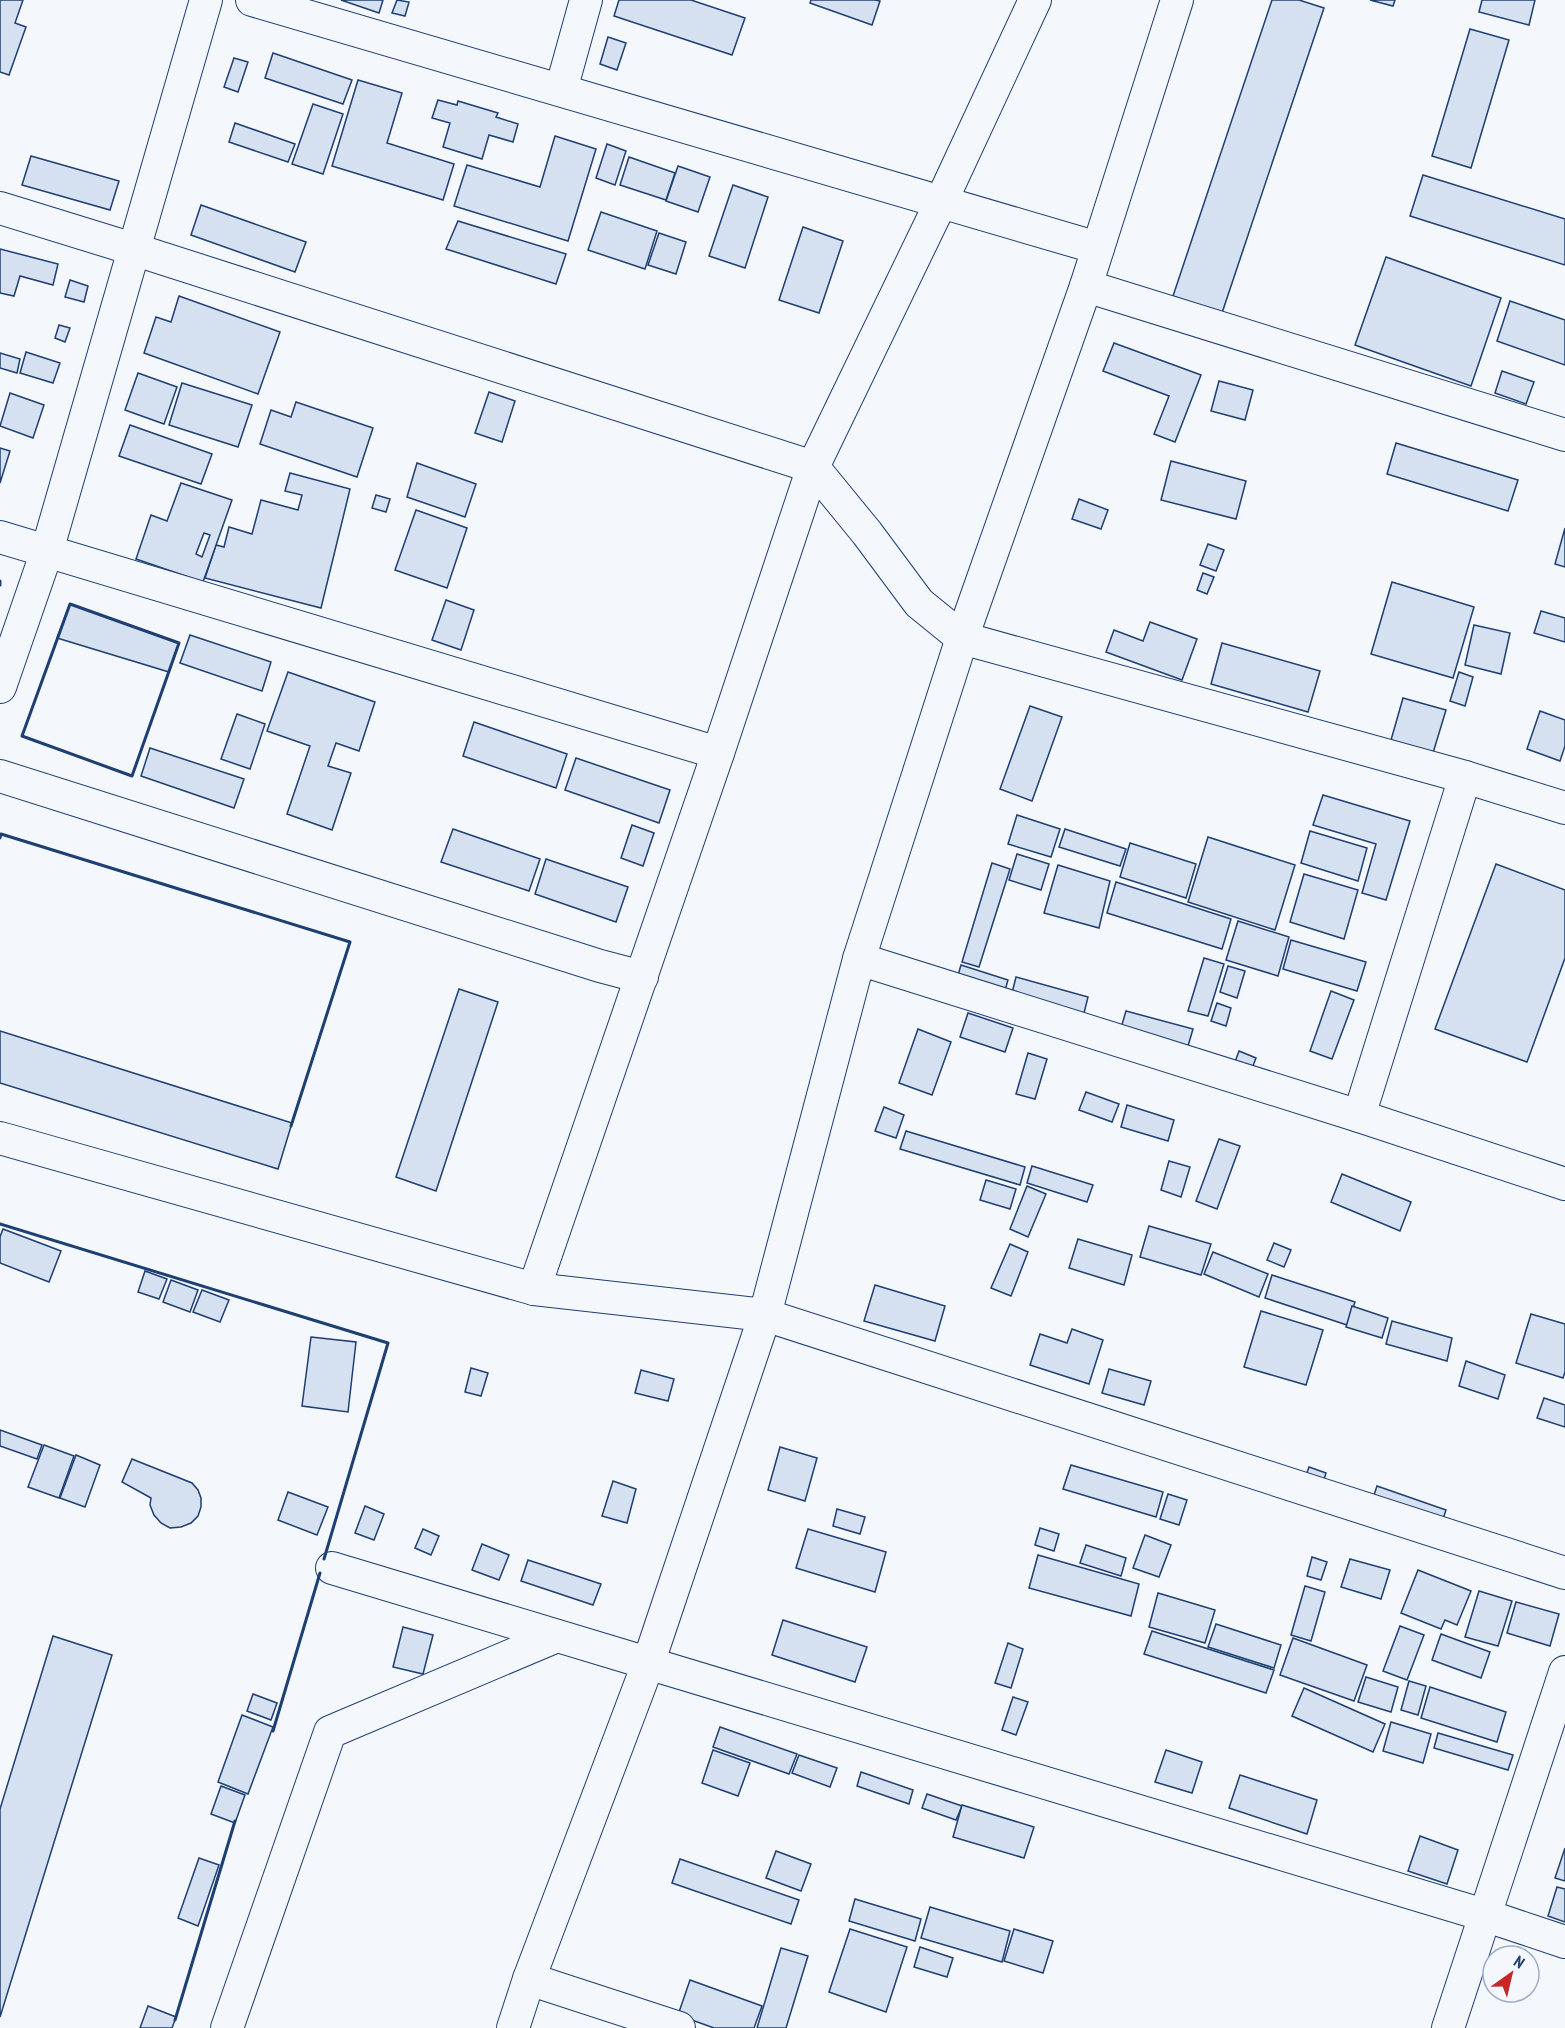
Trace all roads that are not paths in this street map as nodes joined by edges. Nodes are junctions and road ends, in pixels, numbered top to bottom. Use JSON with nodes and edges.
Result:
{"nodes":[{"id":1,"x":206,"y":0,"type":"edge"},
{"id":2,"x":252,"y":0,"type":"edge"},
{"id":3,"x":586,"y":0,"type":"edge"},
{"id":4,"x":1035,"y":0,"type":"edge"},
{"id":5,"x":1177,"y":0,"type":"edge"},
{"id":6,"x":561,"y":90,"type":"junction"},
{"id":7,"x":941,"y":202,"type":"junction"},
{"id":8,"x":0,"y":208,"type":"edge"},
{"id":9,"x":1098,"y":248,"type":"junction"},
{"id":10,"x":133,"y":249,"type":"junction"},
{"id":11,"x":1086,"y":286,"type":"junction"},
{"id":12,"x":1565,"y":435,"type":"edge"},
{"id":13,"x":813,"y":467,"type":"junction"},
{"id":14,"x":0,"y":537,"type":"edge"},
{"id":15,"x":47,"y":550,"type":"junction"},
{"id":16,"x":962,"y":638,"type":"junction"},
{"id":17,"x":0,"y":687,"type":"edge"},
{"id":18,"x":718,"y":753,"type":"junction"},
{"id":19,"x":0,"y":776,"type":"edge"},
{"id":20,"x":1465,"y":777,"type":"junction"},
{"id":21,"x":1565,"y":808,"type":"edge"},
{"id":22,"x":859,"y":959,"type":"junction"},
{"id":23,"x":642,"y":977,"type":"junction"},
{"id":24,"x":1359,"y":1116,"type":"junction"},
{"id":25,"x":0,"y":1138,"type":"edge"},
{"id":26,"x":1565,"y":1184,"type":"edge"},
{"id":27,"x":534,"y":1289,"type":"junction"},
{"id":28,"x":765,"y":1315,"type":"junction"},
{"id":29,"x":332,"y":1568,"type":"dead end"},
{"id":30,"x":1565,"y":1573,"type":"edge"},
{"id":31,"x":557,"y":1636,"type":"junction"},
{"id":32,"x":648,"y":1664,"type":"junction"},
{"id":33,"x":1565,"y":1672,"type":"edge"},
{"id":34,"x":1484,"y":1915,"type":"junction"},
{"id":35,"x":1565,"y":1942,"type":"edge"},
{"id":36,"x":529,"y":1979,"type":"junction"},
{"id":37,"x":227,"y":2028,"type":"edge"},
{"id":38,"x":513,"y":2028,"type":"edge"},
{"id":39,"x":679,"y":2028,"type":"edge"},
{"id":40,"x":1448,"y":2028,"type":"edge"}],
"edges":[{"from":1,"to":10,"type":"street"},
{"from":2,"to":6,"type":"street"},
{"from":3,"to":6,"type":"street"},
{"from":4,"to":7,"type":"street"},
{"from":5,"to":9,"type":"street"},
{"from":6,"to":7,"type":"street"},
{"from":7,"to":9,"type":"street"},
{"from":7,"to":13,"type":"street"},
{"from":8,"to":10,"type":"street"},
{"from":9,"to":11,"type":"street"},
{"from":10,"to":13,"type":"street"},
{"from":10,"to":15,"type":"street"},
{"from":11,"to":12,"type":"street"},
{"from":11,"to":16,"type":"street"},
{"from":13,"to":16,"type":"street"},
{"from":13,"to":18,"type":"street"},
{"from":14,"to":15,"type":"street"},
{"from":15,"to":17,"type":"street"},
{"from":15,"to":18,"type":"street"},
{"from":16,"to":20,"type":"street"},
{"from":16,"to":22,"type":"street"},
{"from":18,"to":23,"type":"street"},
{"from":19,"to":23,"type":"street"},
{"from":20,"to":21,"type":"street"},
{"from":20,"to":24,"type":"street"},
{"from":22,"to":24,"type":"street"},
{"from":22,"to":28,"type":"street"},
{"from":23,"to":27,"type":"street"},
{"from":24,"to":26,"type":"street"},
{"from":25,"to":27,"type":"street"},
{"from":27,"to":28,"type":"street"},
{"from":28,"to":30,"type":"street"},
{"from":28,"to":32,"type":"street"},
{"from":29,"to":31,"type":"street"},
{"from":31,"to":32,"type":"street"},
{"from":31,"to":37,"type":"street"},
{"from":32,"to":34,"type":"street"},
{"from":32,"to":36,"type":"street"},
{"from":33,"to":34,"type":"street"},
{"from":34,"to":35,"type":"street"},
{"from":34,"to":40,"type":"street"},
{"from":36,"to":38,"type":"street"},
{"from":36,"to":39,"type":"street"}]}
